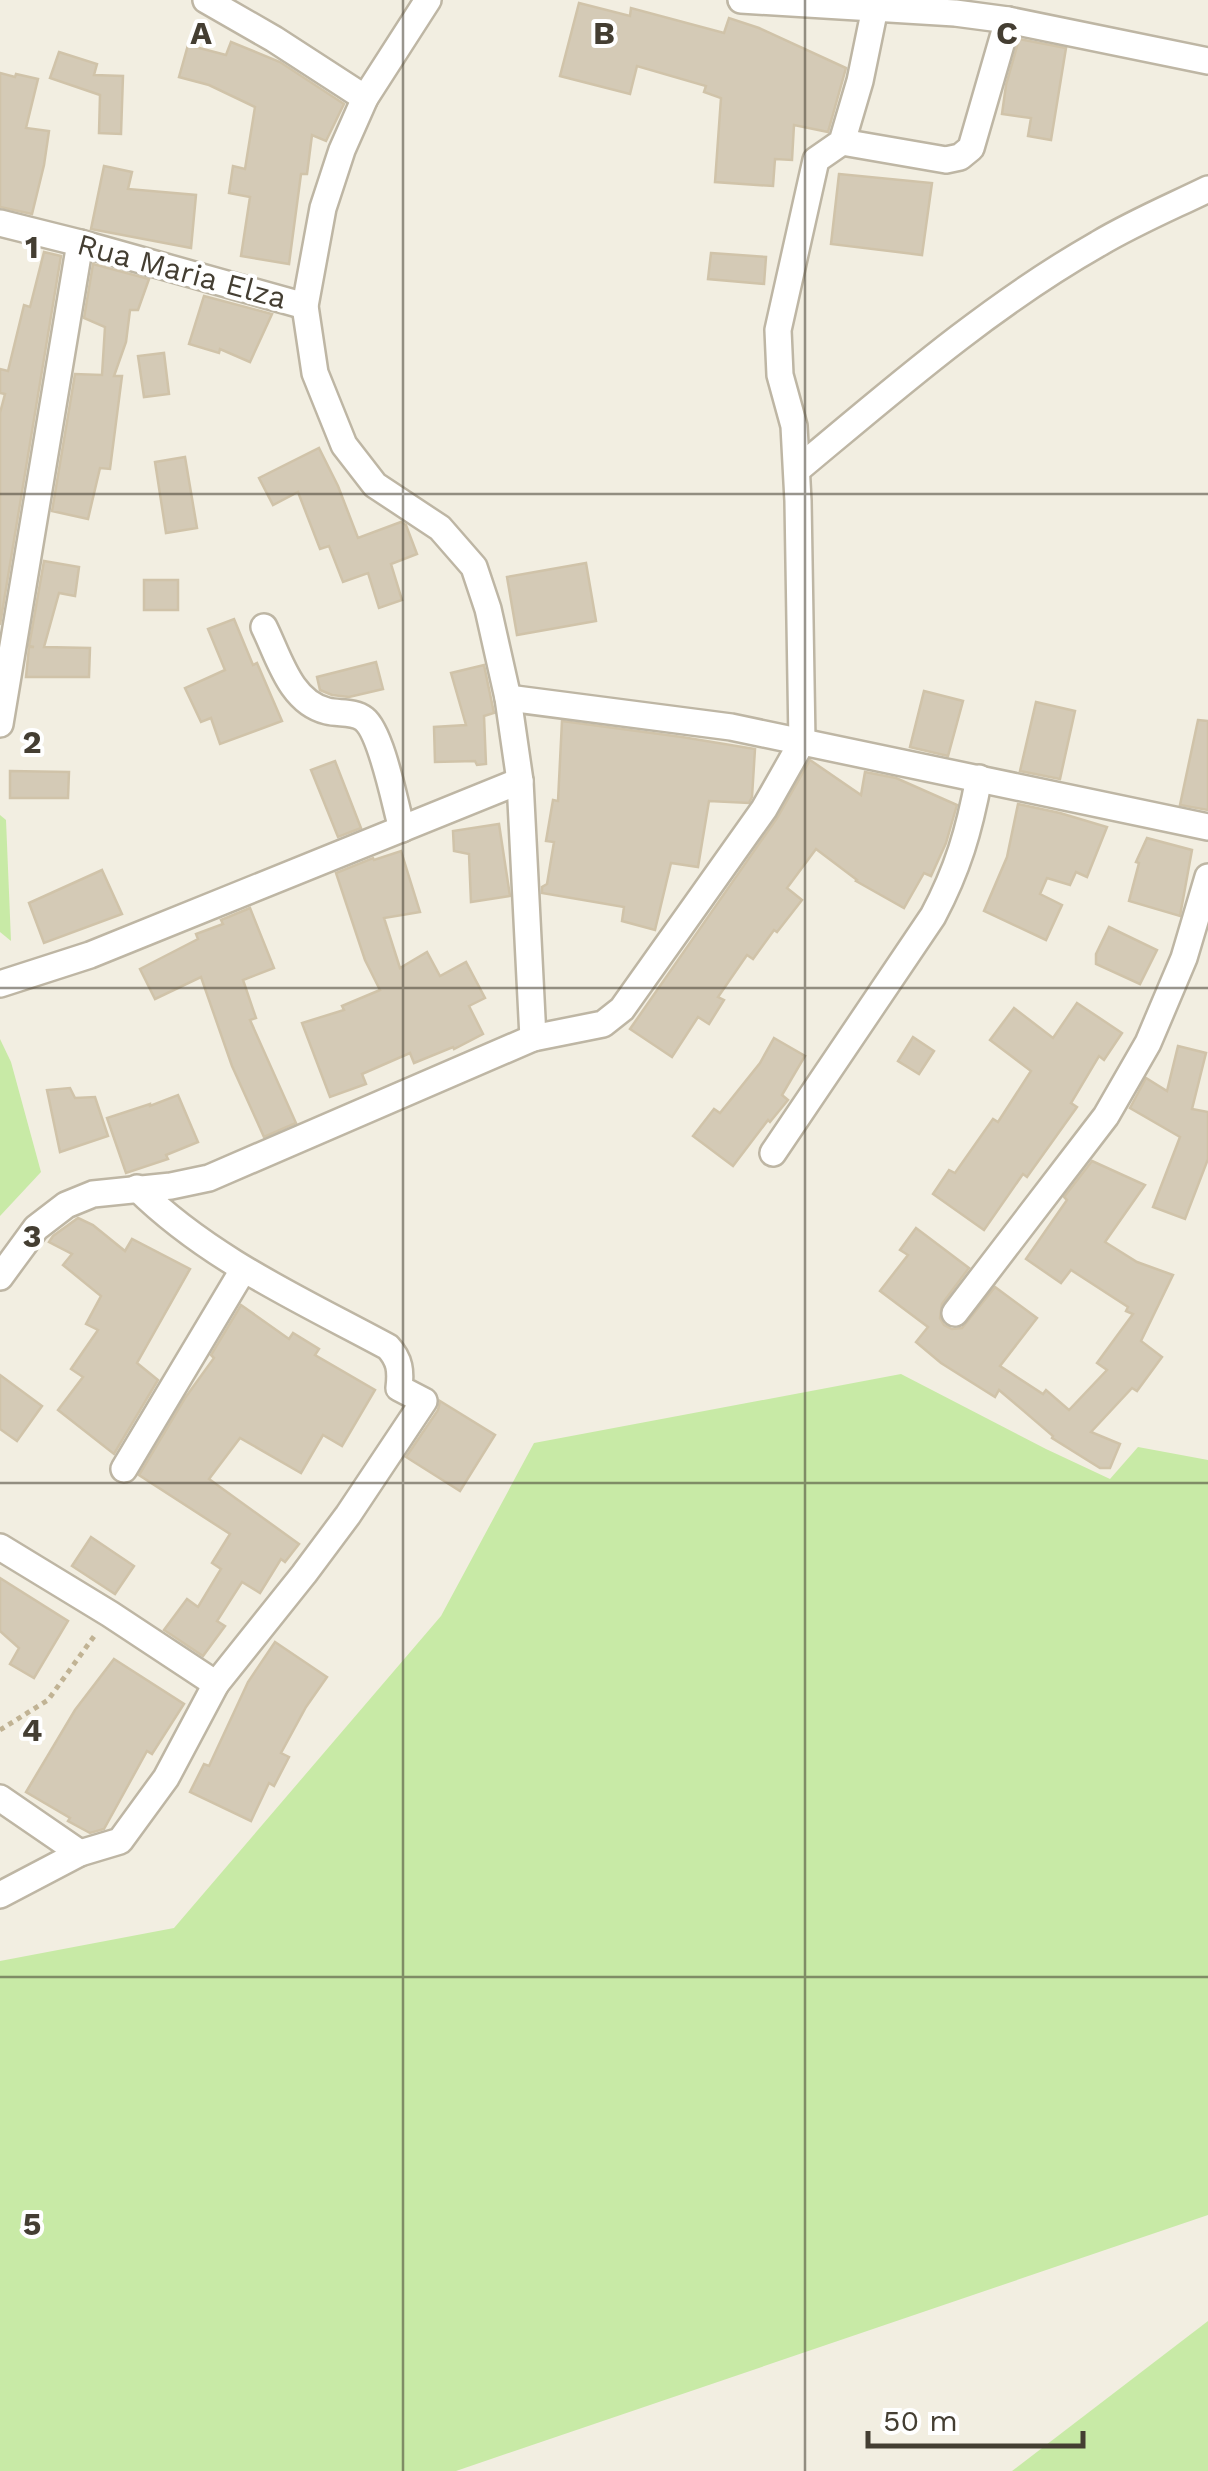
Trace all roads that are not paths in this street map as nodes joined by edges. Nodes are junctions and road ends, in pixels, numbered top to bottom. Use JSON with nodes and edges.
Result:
{"nodes":[{"id":1,"x":206,"y":0,"type":"edge"},
{"id":2,"x":428,"y":0,"type":"edge"},
{"id":3,"x":742,"y":0,"type":"edge"},
{"id":4,"x":1042,"y":0,"type":"edge"},
{"id":5,"x":875,"y":8,"type":"junction"},
{"id":6,"x":1008,"y":20,"type":"junction"},
{"id":7,"x":1041,"y":27,"type":"junction"},
{"id":8,"x":1208,"y":61,"type":"edge"},
{"id":9,"x":364,"y":98,"type":"junction"},
{"id":10,"x":842,"y":142,"type":"junction"},
{"id":11,"x":1208,"y":189,"type":"edge"},
{"id":12,"x":0,"y":223,"type":"edge"},
{"id":13,"x":80,"y":242,"type":"junction"},
{"id":14,"x":305,"y":306,"type":"junction"},
{"id":15,"x":796,"y":470,"type":"junction"},
{"id":16,"x":264,"y":627,"type":"dead end"},
{"id":17,"x":508,"y":698,"type":"junction"},
{"id":18,"x":0,"y":724,"type":"edge"},
{"id":19,"x":802,"y":742,"type":"junction"},
{"id":20,"x":980,"y":778,"type":"junction"},
{"id":21,"x":520,"y":781,"type":"junction"},
{"id":22,"x":1208,"y":826,"type":"edge"},
{"id":23,"x":402,"y":829,"type":"junction"},
{"id":24,"x":1208,"y":877,"type":"edge"},
{"id":25,"x":0,"y":984,"type":"edge"},
{"id":26,"x":533,"y":1038,"type":"junction"},
{"id":27,"x":773,"y":1153,"type":"dead end"},
{"id":28,"x":137,"y":1188,"type":"junction"},
{"id":29,"x":243,"y":1270,"type":"junction"},
{"id":30,"x":0,"y":1276,"type":"edge"},
{"id":31,"x":954,"y":1313,"type":"dead end"},
{"id":32,"x":124,"y":1469,"type":"dead end"},
{"id":33,"x":0,"y":1546,"type":"edge"},
{"id":34,"x":216,"y":1684,"type":"junction"},
{"id":35,"x":0,"y":1798,"type":"edge"},
{"id":36,"x":80,"y":1853,"type":"junction"},
{"id":37,"x":0,"y":1895,"type":"edge"}],
"edges":[{"from":1,"to":9,"type":"street"},
{"from":2,"to":9,"type":"street"},
{"from":3,"to":5,"type":"street"},
{"from":4,"to":7,"type":"street"},
{"from":5,"to":6,"type":"street"},
{"from":5,"to":10,"type":"street"},
{"from":6,"to":7,"type":"street"},
{"from":6,"to":10,"type":"street"},
{"from":7,"to":8,"type":"street"},
{"from":9,"to":14,"type":"street"},
{"from":10,"to":15,"type":"street"},
{"from":11,"to":15,"type":"street"},
{"from":12,"to":13,"type":"street","name":"Rua Maria Elza"},
{"from":13,"to":14,"type":"street","name":"Rua Maria Elza"},
{"from":13,"to":18,"type":"street"},
{"from":14,"to":17,"type":"street"},
{"from":15,"to":19,"type":"street"},
{"from":16,"to":23,"type":"street"},
{"from":17,"to":19,"type":"street"},
{"from":17,"to":21,"type":"street"},
{"from":19,"to":20,"type":"street"},
{"from":19,"to":26,"type":"street"},
{"from":20,"to":22,"type":"street"},
{"from":20,"to":27,"type":"street"},
{"from":21,"to":23,"type":"street"},
{"from":21,"to":26,"type":"street"},
{"from":23,"to":25,"type":"street"},
{"from":24,"to":31,"type":"street"},
{"from":26,"to":28,"type":"street"},
{"from":28,"to":29,"type":"street"},
{"from":28,"to":30,"type":"street"},
{"from":29,"to":32,"type":"street"},
{"from":29,"to":34,"type":"street"},
{"from":33,"to":34,"type":"street"},
{"from":34,"to":36,"type":"street"},
{"from":35,"to":36,"type":"street"},
{"from":36,"to":37,"type":"street"}]}
